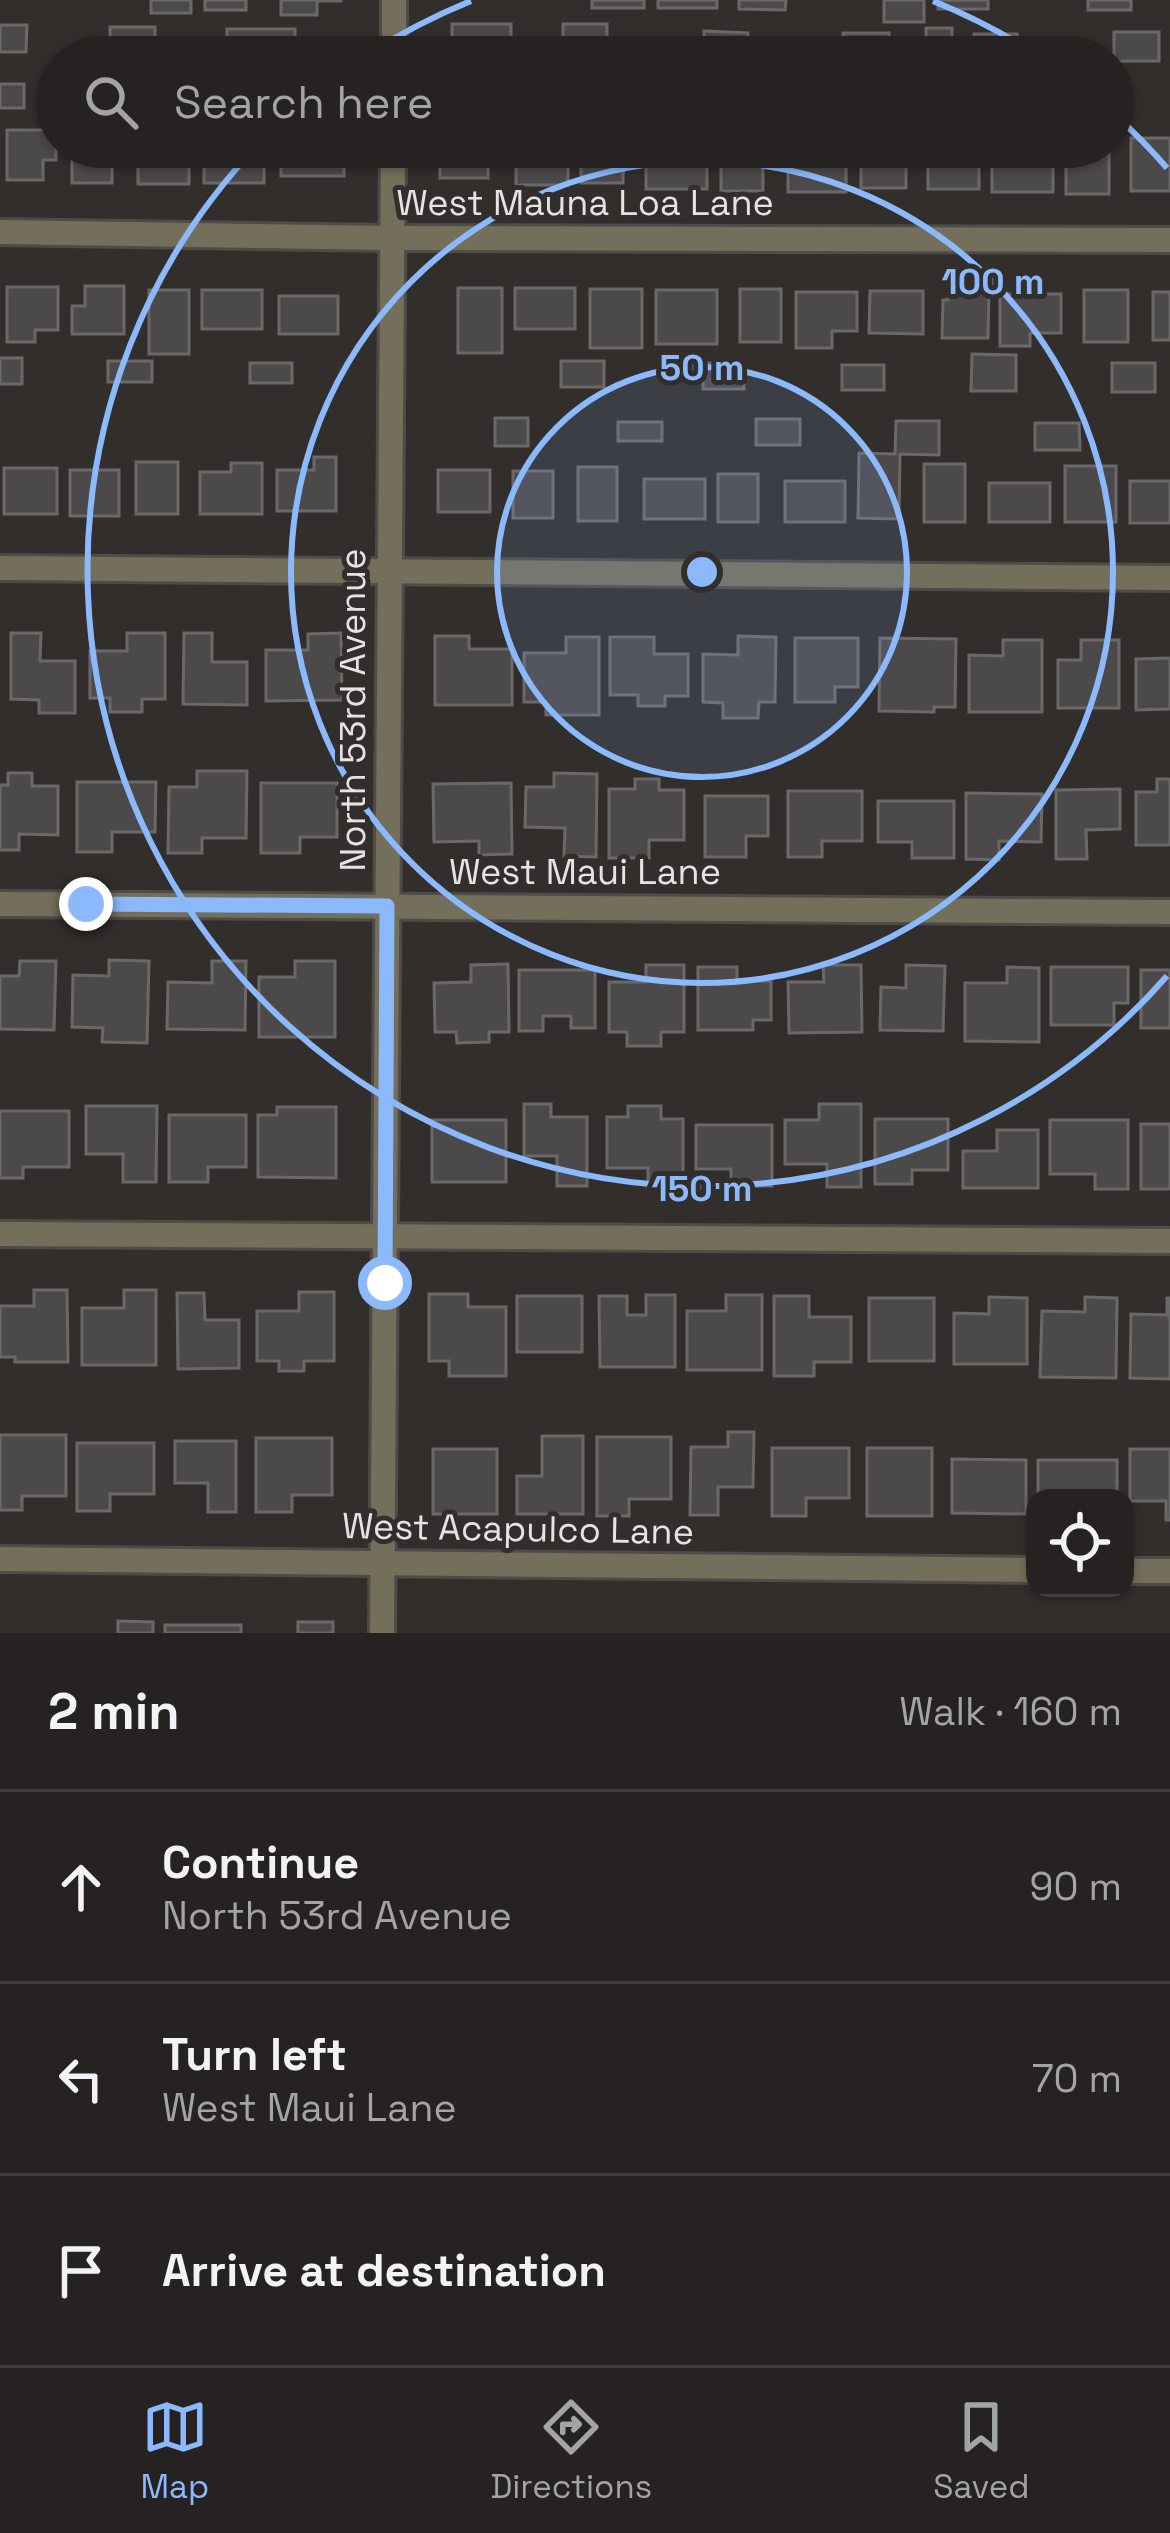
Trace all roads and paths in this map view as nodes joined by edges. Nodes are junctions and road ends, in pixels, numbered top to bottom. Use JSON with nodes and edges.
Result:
{"nodes":[{"id":1,"x":394,"y":0,"type":"edge"},
{"id":2,"x":394,"y":36,"type":"edge"},
{"id":3,"x":393,"y":168,"type":"edge"},
{"id":4,"x":0,"y":232,"type":"edge"},
{"id":5,"x":392,"y":238,"type":"junction"},
{"id":6,"x":1170,"y":240,"type":"edge"},
{"id":7,"x":0,"y":568,"type":"edge"},
{"id":8,"x":390,"y":570,"type":"junction"},
{"id":9,"x":1170,"y":578,"type":"edge"},
{"id":10,"x":0,"y":904,"type":"edge"},
{"id":11,"x":387,"y":906,"type":"junction"},
{"id":12,"x":1170,"y":912,"type":"edge"},
{"id":13,"x":0,"y":1234,"type":"edge"},
{"id":14,"x":385,"y":1237,"type":"junction"},
{"id":15,"x":1170,"y":1241,"type":"edge"},
{"id":16,"x":0,"y":1558,"type":"edge"},
{"id":17,"x":382,"y":1562,"type":"junction"},
{"id":18,"x":1026,"y":1570,"type":"edge"},
{"id":19,"x":1134,"y":1571,"type":"edge"},
{"id":20,"x":1170,"y":1571,"type":"edge"},
{"id":21,"x":382,"y":1633,"type":"edge"}],
"edges":[{"from":1,"to":2,"type":"street"},
{"from":3,"to":5,"type":"street","name":"North 53rd Avenue"},
{"from":4,"to":5,"type":"street","name":"West Mauna Loa Lane"},
{"from":5,"to":6,"type":"street","name":"West Mauna Loa Lane"},
{"from":5,"to":8,"type":"street","name":"North 53rd Avenue"},
{"from":7,"to":8,"type":"street"},
{"from":8,"to":9,"type":"street"},
{"from":8,"to":11,"type":"street","name":"North 53rd Avenue"},
{"from":10,"to":11,"type":"street","name":"West Maui Lane"},
{"from":11,"to":12,"type":"street","name":"West Maui Lane"},
{"from":11,"to":14,"type":"street","name":"North 53rd Avenue"},
{"from":13,"to":14,"type":"street"},
{"from":14,"to":15,"type":"street"},
{"from":14,"to":17,"type":"street","name":"North 53rd Avenue"},
{"from":16,"to":17,"type":"street","name":"West Acapulco Lane"},
{"from":17,"to":18,"type":"street","name":"West Acapulco Lane"},
{"from":17,"to":21,"type":"street","name":"North 53rd Avenue"},
{"from":19,"to":20,"type":"street"}]}
